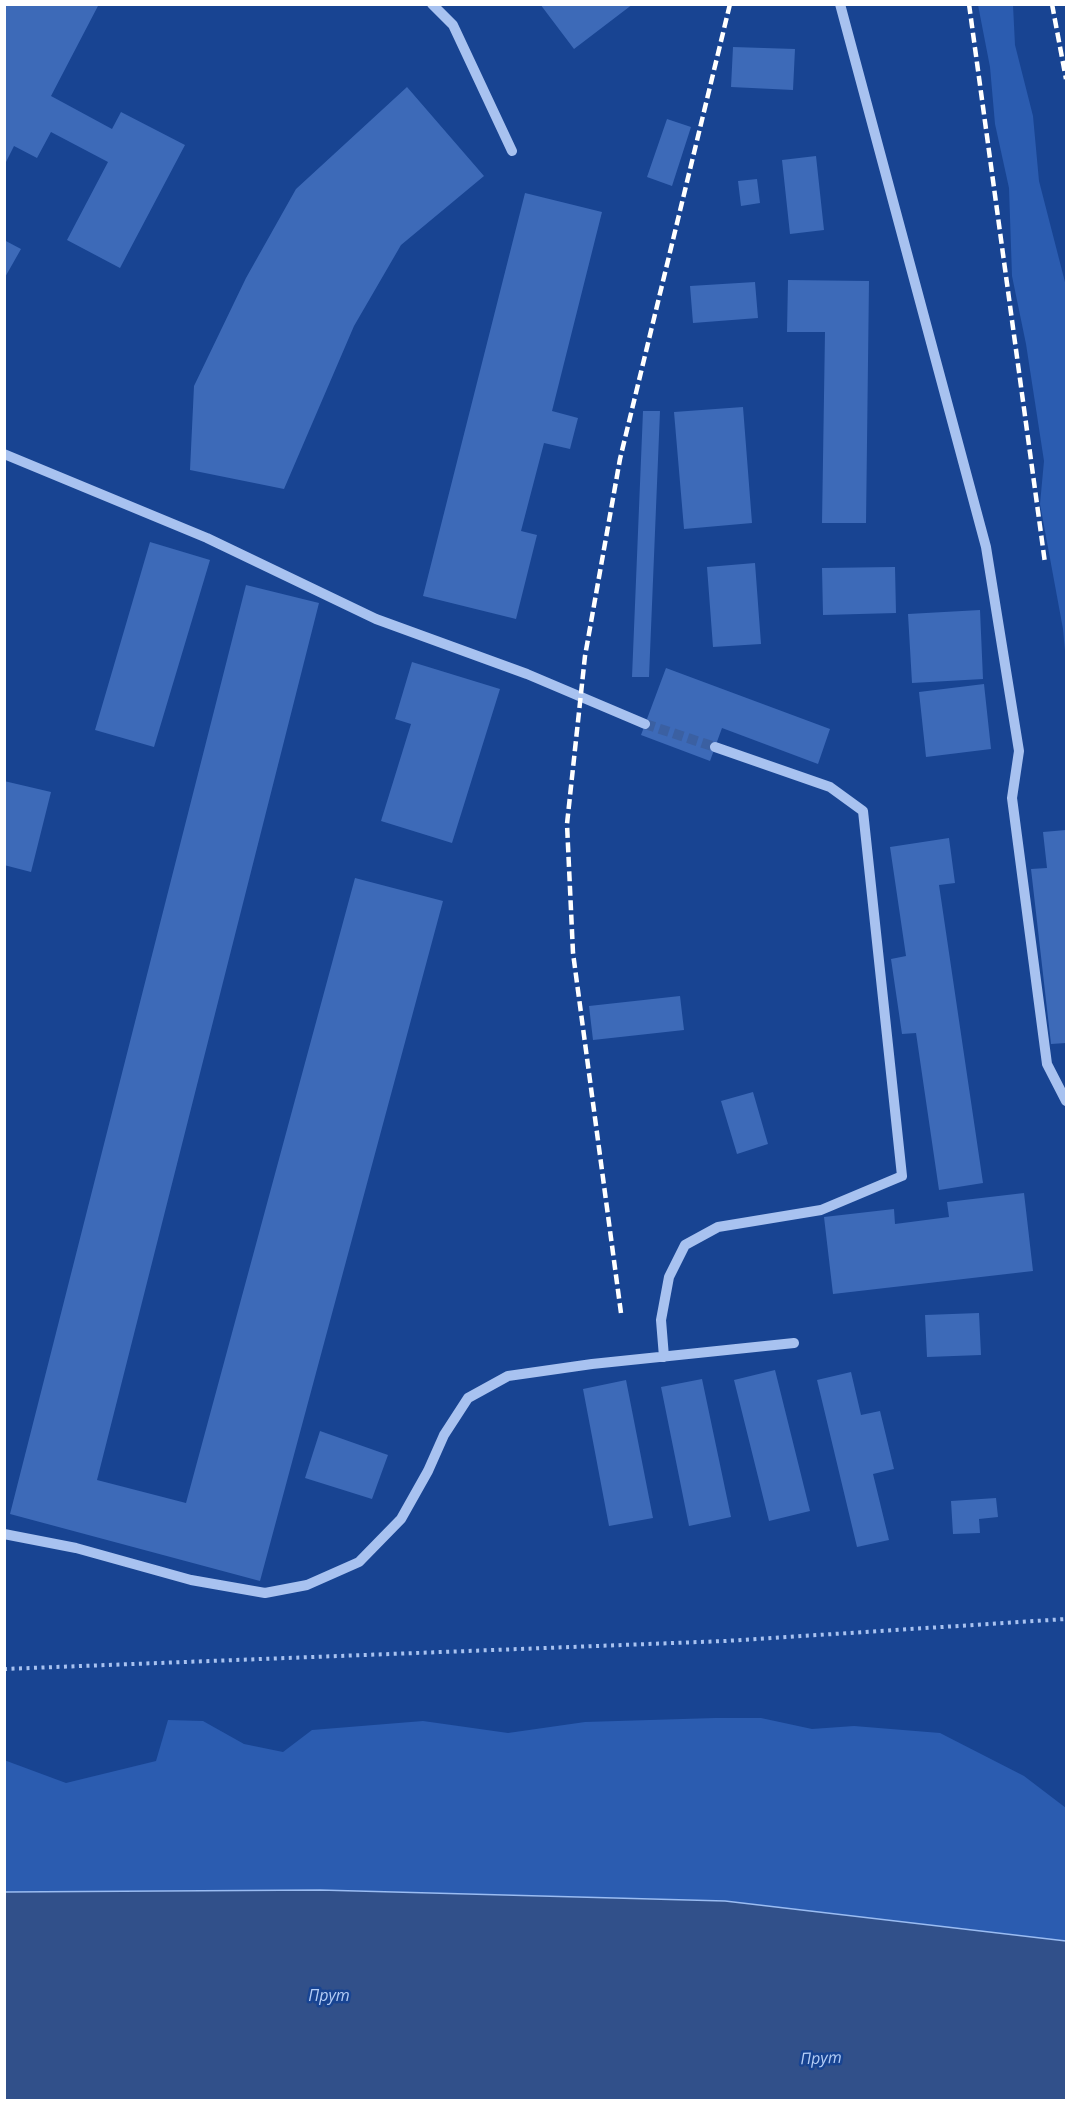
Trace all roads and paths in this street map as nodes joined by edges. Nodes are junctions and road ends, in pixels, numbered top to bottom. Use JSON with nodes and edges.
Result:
{"nodes":[{"id":1,"x":432,"y":4,"type":"edge"},
{"id":2,"x":840,"y":4,"type":"edge"},
{"id":3,"x":512,"y":151,"type":"dead end"},
{"id":4,"x":4,"y":454,"type":"edge"},
{"id":5,"x":645,"y":724,"type":"tunnel mouth"},
{"id":6,"x":715,"y":747,"type":"tunnel mouth"},
{"id":7,"x":1066,"y":1101,"type":"edge"},
{"id":8,"x":794,"y":1343,"type":"dead end"},
{"id":9,"x":664,"y":1357,"type":"junction"},
{"id":10,"x":4,"y":1534,"type":"edge"},
{"id":11,"x":1066,"y":1619,"type":"edge"},
{"id":12,"x":4,"y":1669,"type":"edge"}],
"edges":[{"from":1,"to":3,"type":"lane"},
{"from":2,"to":7,"type":"lane"},
{"from":4,"to":5,"type":"lane"},
{"from":6,"to":9,"type":"lane"},
{"from":8,"to":9,"type":"lane"},
{"from":9,"to":10,"type":"lane"},
{"from":11,"to":12,"type":"path"}]}
